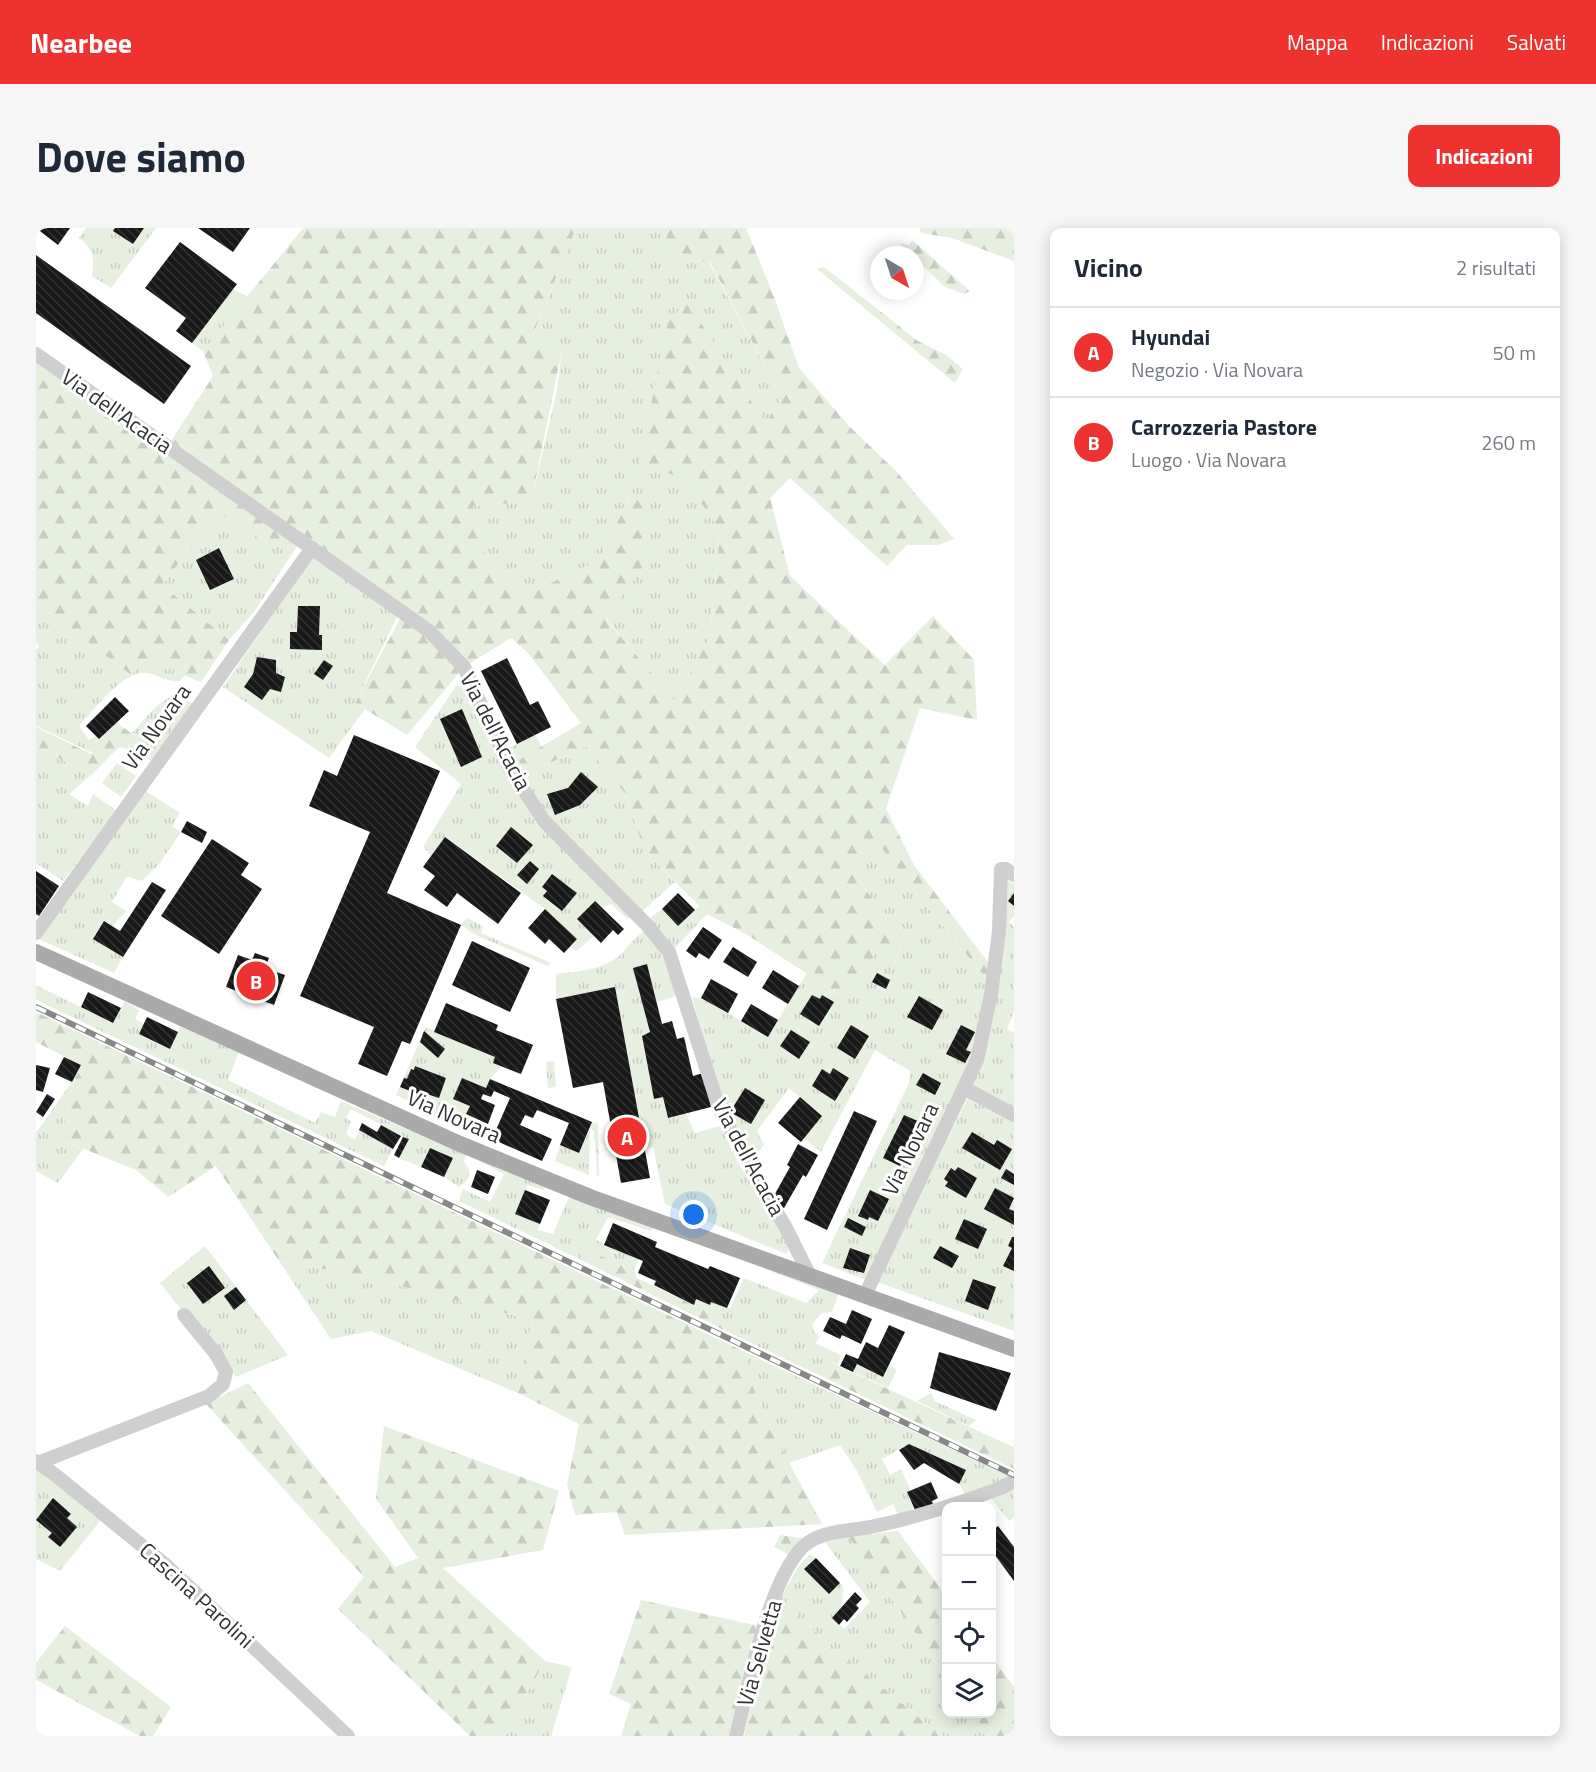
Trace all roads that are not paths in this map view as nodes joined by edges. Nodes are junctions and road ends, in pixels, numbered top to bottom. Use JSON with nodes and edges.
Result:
{"nodes":[{"id":1,"x":36,"y":354,"type":"edge"},
{"id":2,"x":312,"y":548,"type":"junction"},
{"id":3,"x":1008,"y":872,"type":"edge"},
{"id":4,"x":36,"y":933,"type":"edge"},
{"id":5,"x":36,"y":952,"type":"edge"},
{"id":6,"x":964,"y":1088,"type":"junction"},
{"id":7,"x":1014,"y":1115,"type":"edge"},
{"id":8,"x":810,"y":1276,"type":"junction"},
{"id":9,"x":865,"y":1294,"type":"junction"},
{"id":10,"x":184,"y":1315,"type":"dead end"},
{"id":11,"x":1014,"y":1349,"type":"edge"},
{"id":12,"x":37,"y":1462,"type":"edge"},
{"id":13,"x":1014,"y":1481,"type":"edge"},
{"id":14,"x":348,"y":1736,"type":"edge"},
{"id":15,"x":736,"y":1736,"type":"edge"}],
"edges":[{"from":1,"to":2,"type":"street","name":"Via dell'Acacia"},
{"from":2,"to":4,"type":"street","name":"Via Novara"},
{"from":2,"to":8,"type":"street","name":"Via dell'Acacia"},
{"from":3,"to":6,"type":"street","name":"Via Novara"},
{"from":5,"to":8,"type":"main road","name":"Via Novara"},
{"from":6,"to":7,"type":"street","name":"Via Novara"},
{"from":6,"to":9,"type":"street","name":"Via Novara"},
{"from":8,"to":9,"type":"main road","name":"Via Novara"},
{"from":9,"to":11,"type":"main road","name":"Via Novara"},
{"from":10,"to":12,"type":"street","name":"Cascina Parolini"},
{"from":12,"to":14,"type":"street","name":"Cascina Parolini"},
{"from":13,"to":15,"type":"street","name":"Via Selvetta"}]}
